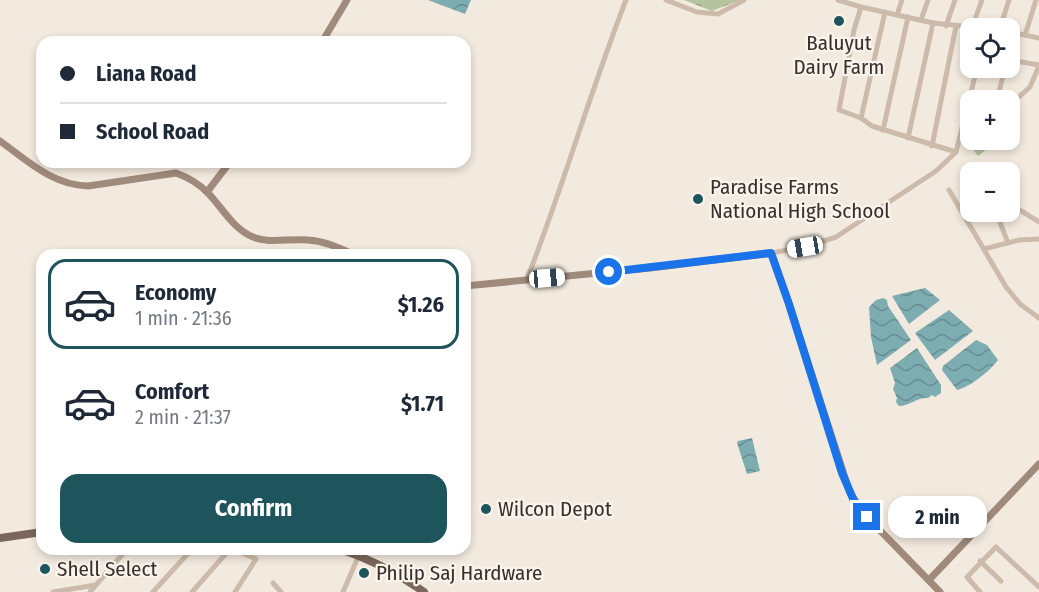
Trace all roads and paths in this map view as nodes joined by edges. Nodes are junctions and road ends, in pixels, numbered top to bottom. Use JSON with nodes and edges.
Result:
{"nodes":[{"id":1,"x":347,"y":0,"type":"edge"},
{"id":2,"x":626,"y":0,"type":"edge"},
{"id":3,"x":666,"y":0,"type":"edge"},
{"id":4,"x":744,"y":0,"type":"edge"},
{"id":5,"x":838,"y":0,"type":"edge"},
{"id":6,"x":902,"y":0,"type":"edge"},
{"id":7,"x":928,"y":0,"type":"edge"},
{"id":8,"x":955,"y":0,"type":"edge"},
{"id":9,"x":982,"y":0,"type":"edge"},
{"id":10,"x":1009,"y":0,"type":"edge"},
{"id":11,"x":1036,"y":0,"type":"edge"},
{"id":12,"x":861,"y":8,"type":"junction"},
{"id":13,"x":885,"y":12,"type":"junction"},
{"id":14,"x":897,"y":15,"type":"junction"},
{"id":15,"x":908,"y":17,"type":"junction"},
{"id":16,"x":975,"y":18,"type":"edge"},
{"id":17,"x":1003,"y":18,"type":"edge"},
{"id":18,"x":921,"y":20,"type":"junction"},
{"id":19,"x":933,"y":23,"type":"junction"},
{"id":20,"x":946,"y":26,"type":"junction"},
{"id":21,"x":956,"y":26,"type":"junction"},
{"id":22,"x":960,"y":26,"type":"edge"},
{"id":23,"x":1020,"y":34,"type":"edge"},
{"id":24,"x":1025,"y":35,"type":"junction"},
{"id":25,"x":326,"y":36,"type":"edge"},
{"id":26,"x":1039,"y":38,"type":"edge"},
{"id":27,"x":1020,"y":62,"type":"edge"},
{"id":28,"x":1039,"y":65,"type":"edge"},
{"id":29,"x":1020,"y":96,"type":"edge"},
{"id":30,"x":861,"y":118,"type":"junction"},
{"id":31,"x":883,"y":130,"type":"junction"},
{"id":32,"x":908,"y":138,"type":"junction"},
{"id":33,"x":960,"y":139,"type":"edge"},
{"id":34,"x":0,"y":141,"type":"edge"},
{"id":35,"x":932,"y":146,"type":"junction"},
{"id":36,"x":956,"y":152,"type":"junction"},
{"id":37,"x":36,"y":166,"type":"edge"},
{"id":38,"x":38,"y":168,"type":"edge"},
{"id":39,"x":225,"y":168,"type":"edge"},
{"id":40,"x":950,"y":190,"type":"dead end"},
{"id":41,"x":207,"y":192,"type":"junction"},
{"id":42,"x":1020,"y":211,"type":"edge"},
{"id":43,"x":1000,"y":222,"type":"edge"},
{"id":44,"x":1039,"y":222,"type":"edge"},
{"id":45,"x":1039,"y":238,"type":"edge"},
{"id":46,"x":1008,"y":243,"type":"junction"},
{"id":47,"x":342,"y":249,"type":"edge"},
{"id":48,"x":984,"y":249,"type":"junction"},
{"id":49,"x":771,"y":253,"type":"junction"},
{"id":50,"x":527,"y":279,"type":"junction"},
{"id":51,"x":471,"y":285,"type":"edge"},
{"id":52,"x":1039,"y":318,"type":"edge"},
{"id":53,"x":1039,"y":464,"type":"edge"},
{"id":54,"x":36,"y":533,"type":"edge"},
{"id":55,"x":0,"y":538,"type":"edge"},
{"id":56,"x":122,"y":555,"type":"edge"},
{"id":57,"x":187,"y":555,"type":"edge"},
{"id":58,"x":226,"y":555,"type":"edge"},
{"id":59,"x":246,"y":555,"type":"edge"},
{"id":60,"x":359,"y":555,"type":"joint"},
{"id":61,"x":980,"y":561,"type":"junction"},
{"id":62,"x":929,"y":580,"type":"junction"},
{"id":63,"x":1001,"y":581,"type":"dead end"},
{"id":64,"x":273,"y":582,"type":"dead end"},
{"id":65,"x":97,"y":585,"type":"junction"},
{"id":66,"x":1039,"y":587,"type":"edge"},
{"id":67,"x":53,"y":592,"type":"edge"},
{"id":68,"x":90,"y":592,"type":"edge"},
{"id":69,"x":153,"y":592,"type":"edge"},
{"id":70,"x":192,"y":592,"type":"edge"},
{"id":71,"x":235,"y":592,"type":"edge"},
{"id":72,"x":281,"y":592,"type":"edge"},
{"id":73,"x":343,"y":592,"type":"edge"},
{"id":74,"x":424,"y":592,"type":"edge"},
{"id":75,"x":940,"y":592,"type":"edge"},
{"id":76,"x":980,"y":592,"type":"edge"}],
"edges":[{"from":1,"to":25,"type":"street"},
{"from":2,"to":50,"type":"street"},
{"from":3,"to":4,"type":"street"},
{"from":5,"to":12,"type":"street"},
{"from":6,"to":14,"type":"street"},
{"from":7,"to":18,"type":"street"},
{"from":8,"to":20,"type":"street"},
{"from":9,"to":16,"type":"street"},
{"from":10,"to":17,"type":"street"},
{"from":11,"to":24,"type":"street"},
{"from":12,"to":13,"type":"street"},
{"from":12,"to":30,"type":"street"},
{"from":13,"to":14,"type":"street"},
{"from":13,"to":30,"type":"street"},
{"from":14,"to":15,"type":"street"},
{"from":15,"to":18,"type":"street"},
{"from":15,"to":31,"type":"street"},
{"from":18,"to":19,"type":"street"},
{"from":19,"to":20,"type":"street"},
{"from":19,"to":32,"type":"street"},
{"from":20,"to":21,"type":"street"},
{"from":21,"to":22,"type":"street"},
{"from":21,"to":35,"type":"street"},
{"from":23,"to":24,"type":"street"},
{"from":24,"to":26,"type":"street"},
{"from":27,"to":28,"type":"street"},
{"from":28,"to":29,"type":"street"},
{"from":30,"to":31,"type":"street"},
{"from":31,"to":32,"type":"street"},
{"from":32,"to":35,"type":"street"},
{"from":33,"to":36,"type":"street"},
{"from":34,"to":37,"type":"street"},
{"from":35,"to":36,"type":"street"},
{"from":36,"to":49,"type":"street"},
{"from":38,"to":41,"type":"street"},
{"from":39,"to":41,"type":"street"},
{"from":40,"to":48,"type":"street"},
{"from":41,"to":47,"type":"street"},
{"from":42,"to":44,"type":"street"},
{"from":43,"to":46,"type":"street"},
{"from":45,"to":46,"type":"street"},
{"from":46,"to":48,"type":"street"},
{"from":48,"to":52,"type":"street"},
{"from":49,"to":50,"type":"street"},
{"from":49,"to":62,"type":"street"},
{"from":50,"to":51,"type":"street"},
{"from":53,"to":62,"type":"street"},
{"from":54,"to":55,"type":"main road"},
{"from":56,"to":65,"type":"street"},
{"from":57,"to":69,"type":"street"},
{"from":58,"to":70,"type":"street"},
{"from":59,"to":71,"type":"street"},
{"from":60,"to":73,"type":"street"},
{"from":60,"to":74,"type":"main road"},
{"from":61,"to":63,"type":"street"},
{"from":61,"to":66,"type":"street"},
{"from":61,"to":76,"type":"street"},
{"from":62,"to":75,"type":"street"},
{"from":64,"to":72,"type":"street"},
{"from":65,"to":67,"type":"street"},
{"from":65,"to":68,"type":"street"}]}
